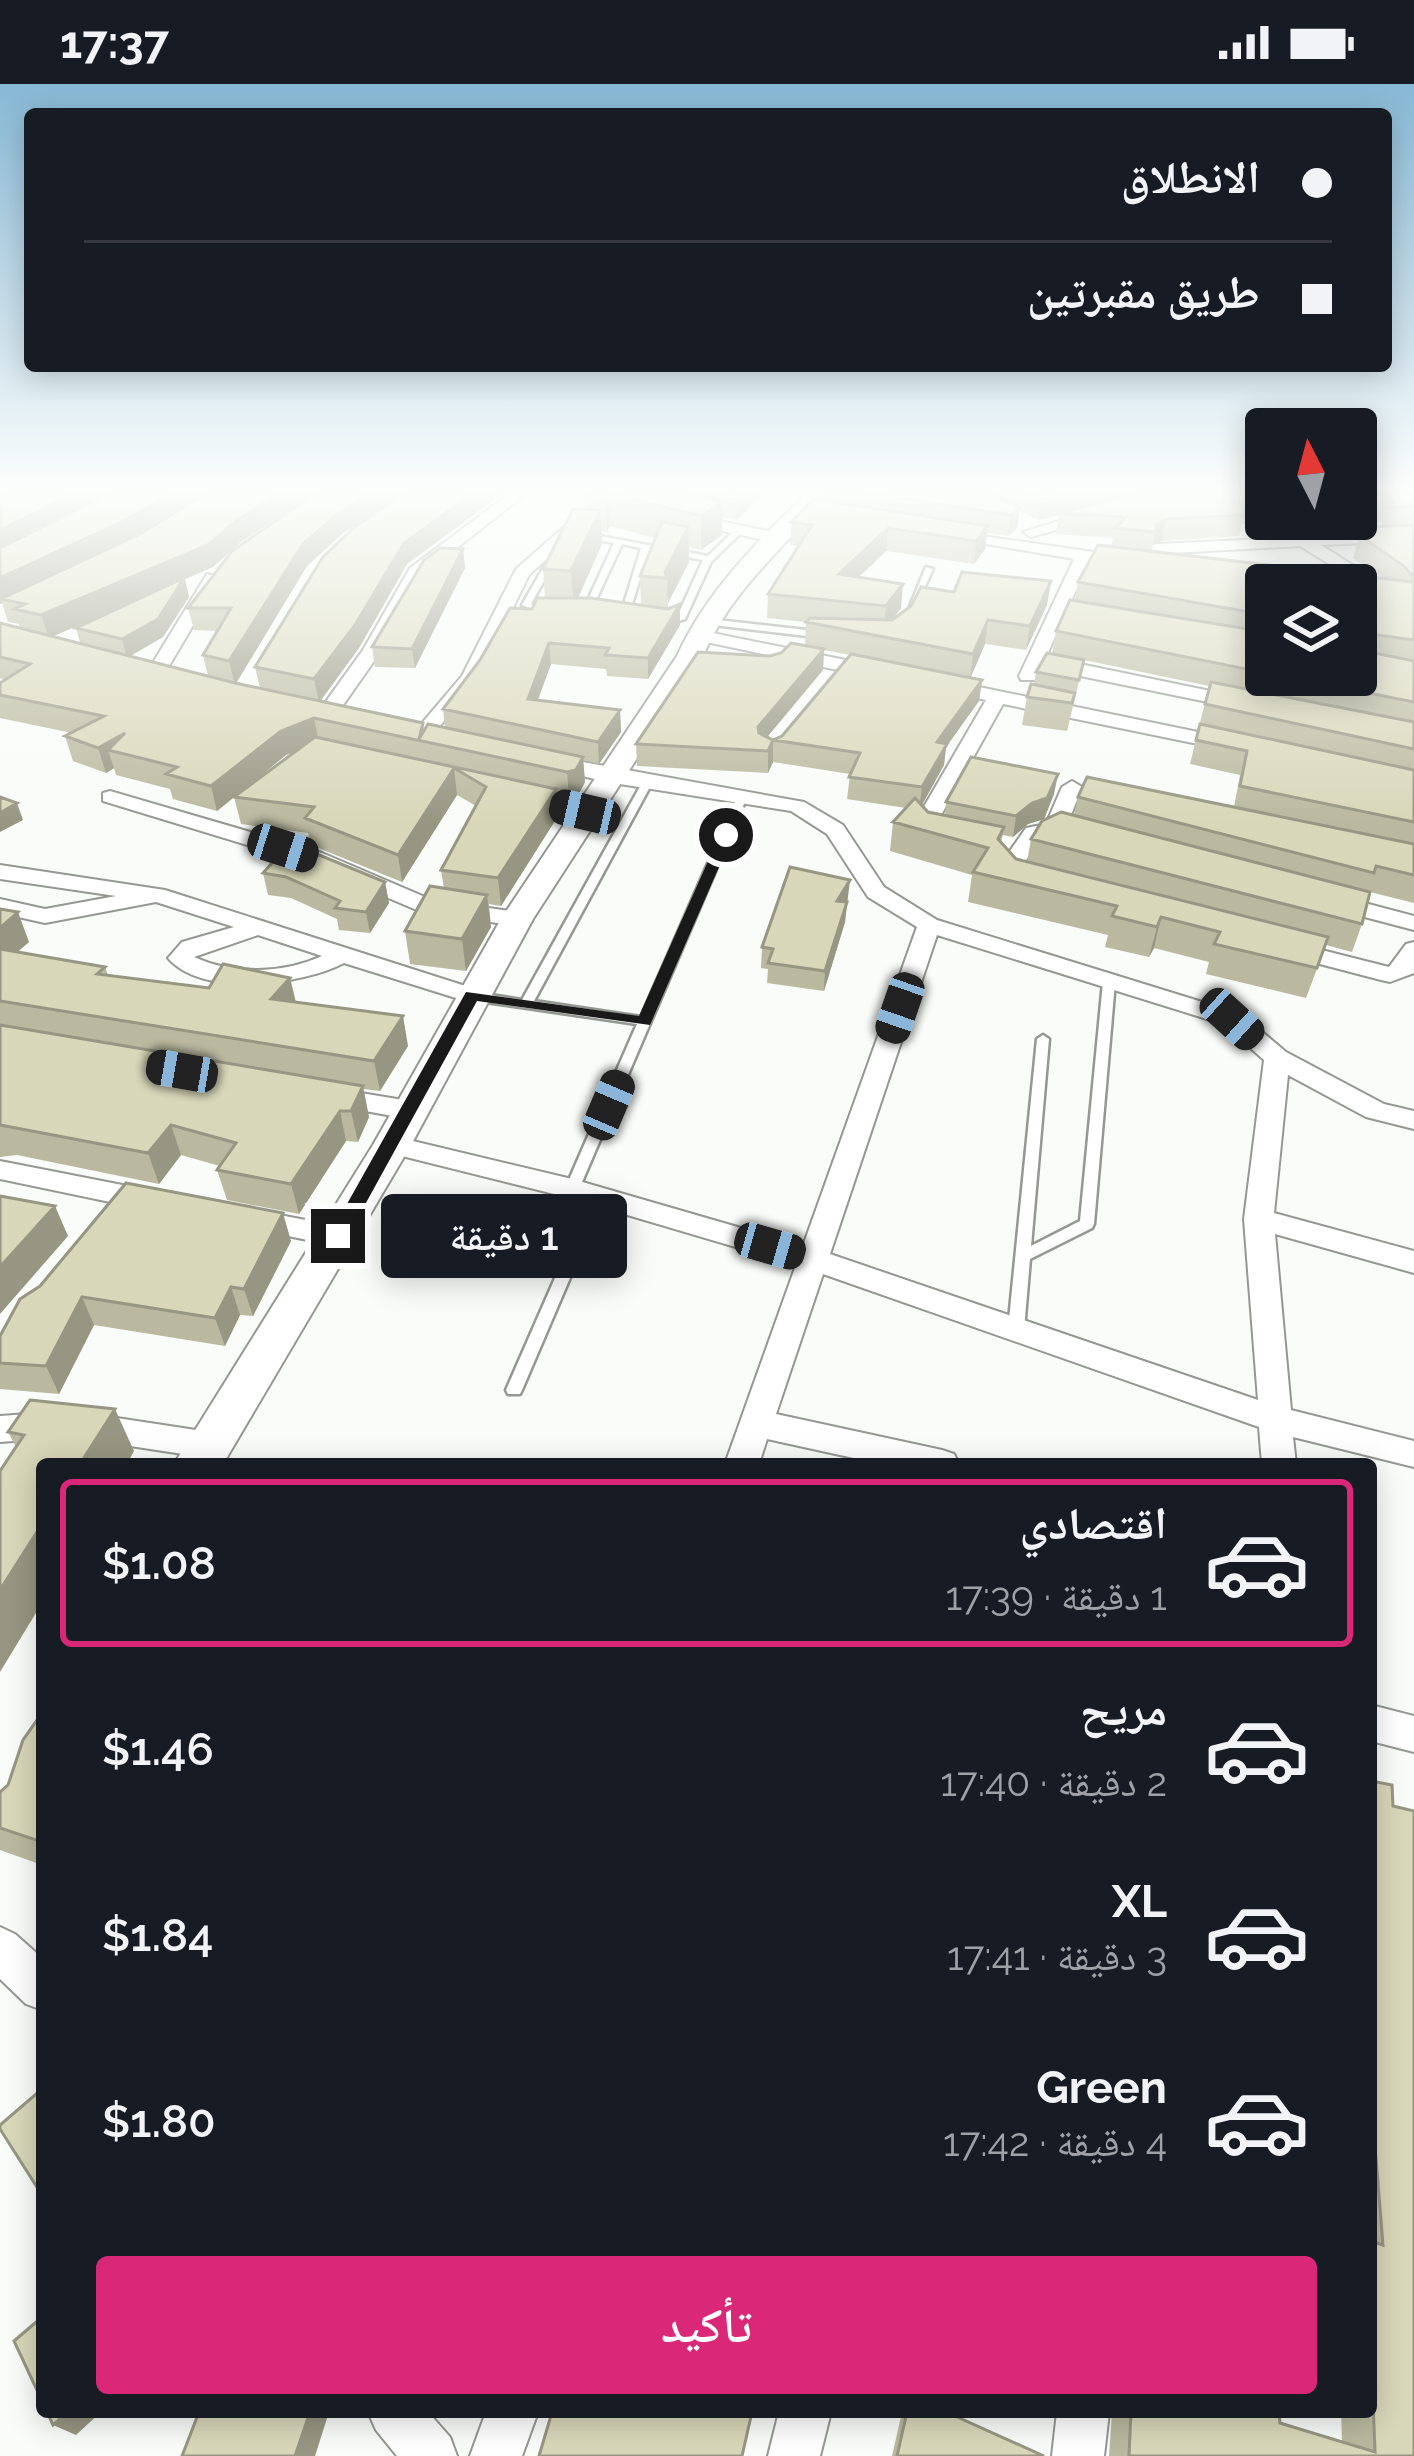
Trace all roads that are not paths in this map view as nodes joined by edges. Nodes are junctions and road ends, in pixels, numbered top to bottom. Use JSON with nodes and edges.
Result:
{"nodes":[{"id":1,"x":196,"y":603,"type":"edge"},
{"id":2,"x":399,"y":603,"type":"edge"},
{"id":3,"x":507,"y":603,"type":"edge"},
{"id":4,"x":527,"y":603,"type":"edge"},
{"id":5,"x":593,"y":603,"type":"edge"},
{"id":6,"x":628,"y":603,"type":"edge"},
{"id":7,"x":689,"y":603,"type":"edge"},
{"id":8,"x":718,"y":603,"type":"edge"},
{"id":9,"x":914,"y":603,"type":"edge"},
{"id":10,"x":1063,"y":603,"type":"edge"},
{"id":11,"x":1059,"y":611,"type":"junction"},
{"id":12,"x":559,"y":614,"type":"edge"},
{"id":13,"x":583,"y":615,"type":"edge"},
{"id":14,"x":908,"y":615,"type":"edge"},
{"id":15,"x":1082,"y":615,"type":"edge"},
{"id":16,"x":634,"y":620,"type":"edge"},
{"id":17,"x":657,"y":621,"type":"edge"},
{"id":18,"x":703,"y":629,"type":"junction"},
{"id":19,"x":839,"y":636,"type":"edge"},
{"id":20,"x":1036,"y":661,"type":"junction"},
{"id":21,"x":842,"y":666,"type":"junction"},
{"id":22,"x":908,"y":679,"type":"edge"},
{"id":23,"x":177,"y":680,"type":"edge"},
{"id":24,"x":827,"y":683,"type":"edge"},
{"id":25,"x":931,"y":683,"type":"edge"},
{"id":26,"x":1006,"y":698,"type":"junction"},
{"id":27,"x":306,"y":710,"type":"edge"},
{"id":28,"x":1277,"y":710,"type":"edge"},
{"id":29,"x":447,"y":739,"type":"edge"},
{"id":30,"x":1244,"y":748,"type":"edge"},
{"id":31,"x":515,"y":755,"type":"edge"},
{"id":32,"x":607,"y":776,"type":"junction"},
{"id":33,"x":647,"y":782,"type":"junction"},
{"id":34,"x":1072,"y":787,"type":"dead end"},
{"id":35,"x":495,"y":790,"type":"edge"},
{"id":36,"x":110,"y":797,"type":"dead end"},
{"id":37,"x":742,"y":797,"type":"junction"},
{"id":38,"x":585,"y":812,"type":"junction"},
{"id":39,"x":998,"y":845,"type":"junction"},
{"id":40,"x":0,"y":872,"type":"edge"},
{"id":41,"x":1066,"y":891,"type":"edge"},
{"id":42,"x":1301,"y":893,"type":"edge"},
{"id":43,"x":158,"y":895,"type":"junction"},
{"id":44,"x":0,"y":906,"type":"edge"},
{"id":45,"x":517,"y":919,"type":"junction"},
{"id":46,"x":1414,"y":922,"type":"edge"},
{"id":47,"x":929,"y":925,"type":"junction"},
{"id":48,"x":265,"y":926,"type":"junction"},
{"id":49,"x":1251,"y":939,"type":"edge"},
{"id":50,"x":1414,"y":949,"type":"edge"},
{"id":51,"x":346,"y":952,"type":"junction"},
{"id":52,"x":1109,"y":982,"type":"junction"},
{"id":53,"x":472,"y":996,"type":"junction"},
{"id":54,"x":526,"y":1004,"type":"junction"},
{"id":55,"x":645,"y":1022,"type":"junction"},
{"id":56,"x":1043,"y":1039,"type":"dead end"},
{"id":57,"x":1276,"y":1058,"type":"junction"},
{"id":58,"x":296,"y":1091,"type":"edge"},
{"id":59,"x":409,"y":1110,"type":"junction"},
{"id":60,"x":1414,"y":1120,"type":"edge"},
{"id":61,"x":392,"y":1145,"type":"junction"},
{"id":62,"x":0,"y":1170,"type":"edge"},
{"id":63,"x":585,"y":1193,"type":"junction"},
{"id":64,"x":122,"y":1195,"type":"junction"},
{"id":65,"x":1258,"y":1219,"type":"junction"},
{"id":66,"x":94,"y":1231,"type":"edge"},
{"id":67,"x":338,"y":1236,"type":"junction"},
{"id":68,"x":1022,"y":1256,"type":"junction"},
{"id":69,"x":813,"y":1259,"type":"junction"},
{"id":70,"x":1414,"y":1262,"type":"edge"},
{"id":71,"x":1016,"y":1330,"type":"junction"},
{"id":72,"x":514,"y":1390,"type":"dead end"},
{"id":73,"x":1275,"y":1419,"type":"junction"},
{"id":74,"x":757,"y":1423,"type":"junction"},
{"id":75,"x":0,"y":1429,"type":"edge"},
{"id":76,"x":1414,"y":1454,"type":"edge"},
{"id":77,"x":203,"y":1455,"type":"edge"},
{"id":78,"x":744,"y":1458,"type":"edge"},
{"id":79,"x":915,"y":1458,"type":"edge"},
{"id":80,"x":1278,"y":1458,"type":"edge"},
{"id":81,"x":1377,"y":1725,"type":"edge"},
{"id":82,"x":1414,"y":1734,"type":"edge"},
{"id":83,"x":0,"y":1949,"type":"edge"},
{"id":84,"x":36,"y":1982,"type":"edge"},
{"id":85,"x":510,"y":2418,"type":"edge"},
{"id":86,"x":804,"y":2418,"type":"edge"},
{"id":87,"x":1082,"y":2418,"type":"edge"},
{"id":88,"x":496,"y":2456,"type":"edge"},
{"id":89,"x":794,"y":2456,"type":"edge"},
{"id":90,"x":1078,"y":2456,"type":"edge"}],
"edges":[{"from":1,"to":23,"type":"street"},
{"from":2,"to":27,"type":"street"},
{"from":3,"to":29,"type":"street"},
{"from":4,"to":12,"type":"lane"},
{"from":5,"to":13,"type":"lane"},
{"from":6,"to":16,"type":"lane"},
{"from":7,"to":17,"type":"lane"},
{"from":8,"to":18,"type":"street"},
{"from":9,"to":14,"type":"lane"},
{"from":10,"to":11,"type":"street"},
{"from":11,"to":15,"type":"street"},
{"from":11,"to":20,"type":"street"},
{"from":18,"to":19,"type":"lane"},
{"from":18,"to":21,"type":"street"},
{"from":18,"to":32,"type":"street"},
{"from":20,"to":26,"type":"street"},
{"from":20,"to":28,"type":"street"},
{"from":21,"to":22,"type":"street"},
{"from":21,"to":24,"type":"street"},
{"from":25,"to":26,"type":"street"},
{"from":26,"to":30,"type":"street"},
{"from":26,"to":39,"type":"street"},
{"from":31,"to":32,"type":"street"},
{"from":32,"to":33,"type":"street"},
{"from":32,"to":38,"type":"street"},
{"from":33,"to":37,"type":"street"},
{"from":33,"to":54,"type":"lane"},
{"from":34,"to":39,"type":"street"},
{"from":35,"to":38,"type":"street"},
{"from":36,"to":45,"type":"street"},
{"from":37,"to":47,"type":"street"},
{"from":37,"to":55,"type":"lane"},
{"from":38,"to":45,"type":"street"},
{"from":39,"to":41,"type":"street"},
{"from":40,"to":43,"type":"street"},
{"from":42,"to":46,"type":"street"},
{"from":43,"to":44,"type":"street"},
{"from":43,"to":48,"type":"street"},
{"from":45,"to":53,"type":"street"},
{"from":47,"to":52,"type":"street"},
{"from":47,"to":69,"type":"street"},
{"from":48,"to":51,"type":"street"},
{"from":48,"to":51,"type":"street"},
{"from":49,"to":50,"type":"street"},
{"from":51,"to":53,"type":"street"},
{"from":52,"to":57,"type":"street"},
{"from":52,"to":68,"type":"lane"},
{"from":53,"to":54,"type":"lane"},
{"from":53,"to":59,"type":"street"},
{"from":54,"to":55,"type":"lane"},
{"from":55,"to":63,"type":"lane"},
{"from":56,"to":68,"type":"lane"},
{"from":57,"to":60,"type":"street"},
{"from":57,"to":65,"type":"street"},
{"from":58,"to":59,"type":"street"},
{"from":59,"to":61,"type":"street"},
{"from":61,"to":63,"type":"street"},
{"from":61,"to":67,"type":"street"},
{"from":62,"to":64,"type":"street"},
{"from":63,"to":69,"type":"street"},
{"from":63,"to":72,"type":"lane"},
{"from":64,"to":66,"type":"street"},
{"from":64,"to":67,"type":"street"},
{"from":65,"to":70,"type":"street"},
{"from":65,"to":73,"type":"street"},
{"from":67,"to":77,"type":"street"},
{"from":68,"to":71,"type":"lane"},
{"from":69,"to":71,"type":"street"},
{"from":69,"to":74,"type":"street"},
{"from":71,"to":73,"type":"street"},
{"from":73,"to":76,"type":"street"},
{"from":73,"to":80,"type":"street"},
{"from":74,"to":78,"type":"street"},
{"from":74,"to":79,"type":"street"},
{"from":75,"to":77,"type":"street"},
{"from":81,"to":82,"type":"street"},
{"from":83,"to":84,"type":"street"},
{"from":85,"to":88,"type":"street"},
{"from":86,"to":89,"type":"street"},
{"from":87,"to":90,"type":"street"}]}
